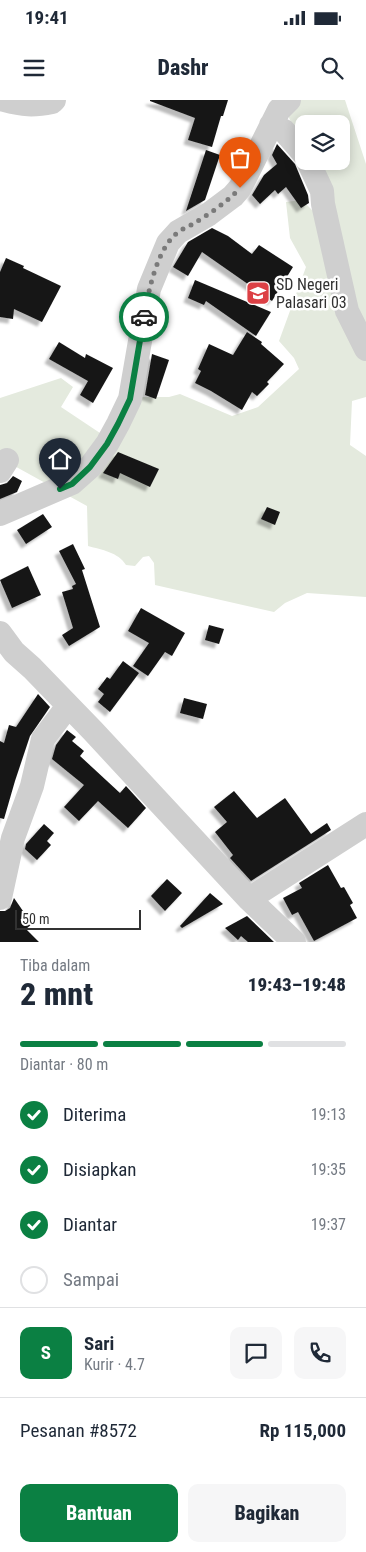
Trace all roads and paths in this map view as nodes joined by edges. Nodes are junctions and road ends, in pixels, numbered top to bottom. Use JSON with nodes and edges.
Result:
{"nodes":[{"id":1,"x":4,"y":100,"type":"edge"},
{"id":2,"x":54,"y":100,"type":"edge"},
{"id":3,"x":289,"y":100,"type":"edge"},
{"id":4,"x":271,"y":125,"type":"junction"},
{"id":5,"x":295,"y":144,"type":"edge"},
{"id":6,"x":312,"y":170,"type":"edge"},
{"id":7,"x":366,"y":349,"type":"edge"},
{"id":8,"x":0,"y":514,"type":"edge"},
{"id":9,"x":0,"y":633,"type":"edge"},
{"id":10,"x":68,"y":706,"type":"junction"},
{"id":11,"x":366,"y":824,"type":"edge"},
{"id":12,"x":0,"y":898,"type":"edge"},
{"id":13,"x":249,"y":899,"type":"junction"},
{"id":14,"x":293,"y":942,"type":"edge"}],
"edges":[{"from":1,"to":2,"type":"street"},
{"from":3,"to":4,"type":"street"},
{"from":4,"to":5,"type":"street"},
{"from":4,"to":8,"type":"street"},
{"from":6,"to":7,"type":"street"},
{"from":9,"to":10,"type":"street"},
{"from":10,"to":12,"type":"street"},
{"from":10,"to":13,"type":"street"},
{"from":11,"to":13,"type":"street"},
{"from":13,"to":14,"type":"street"}]}
